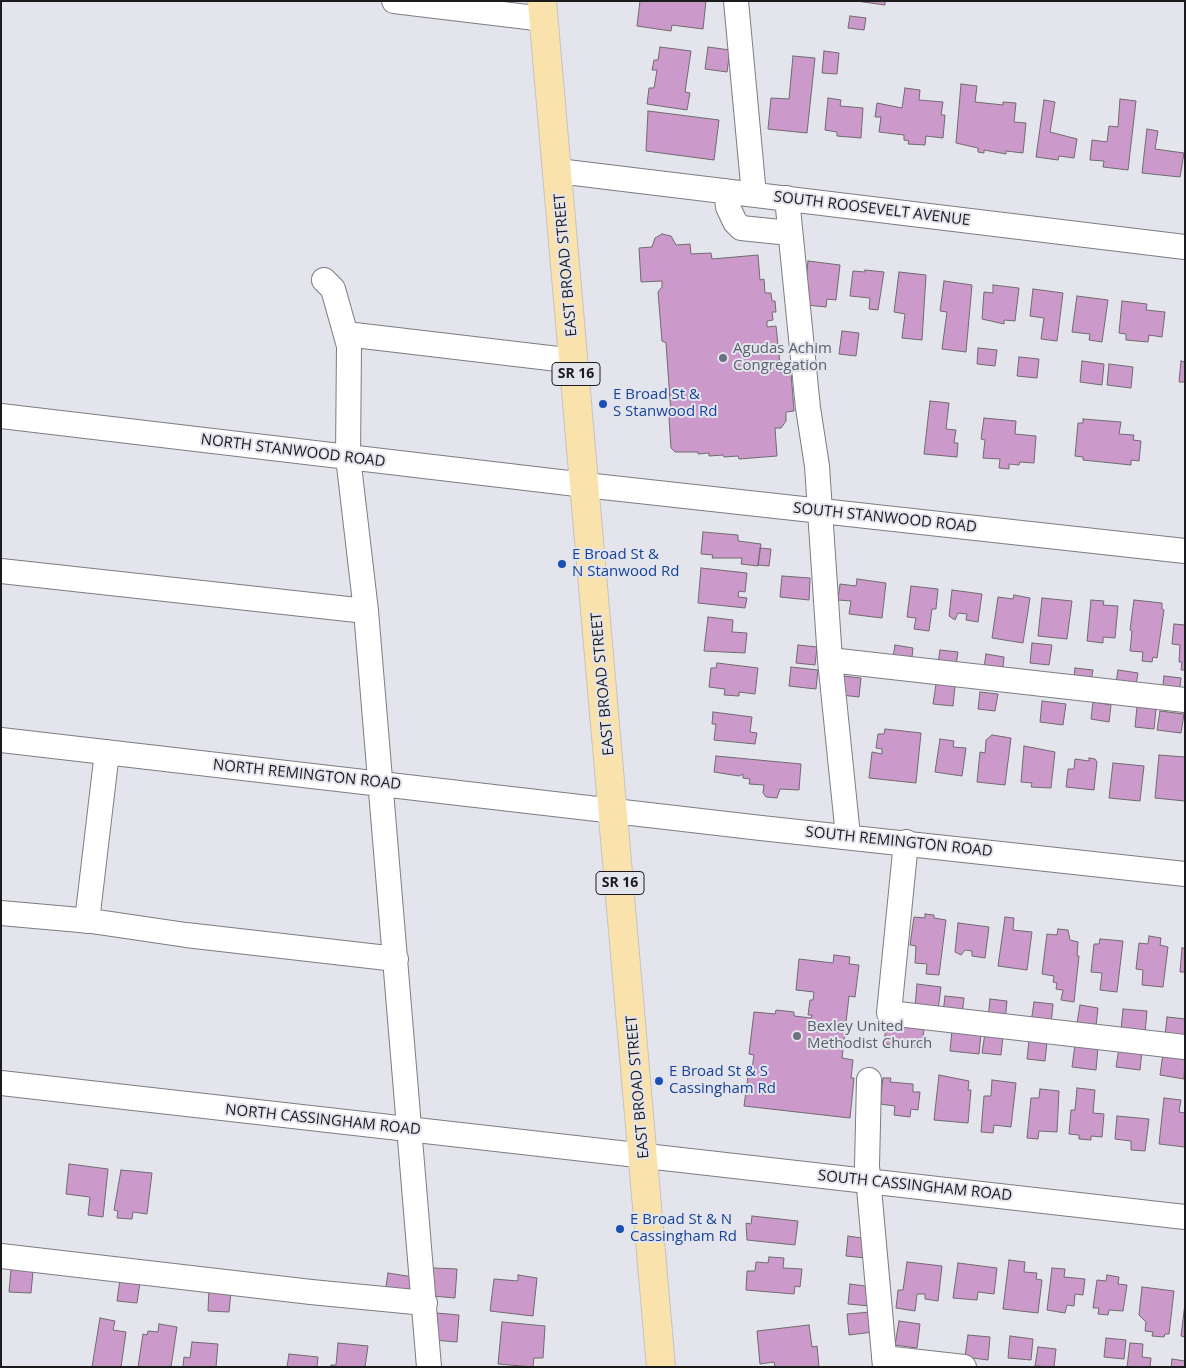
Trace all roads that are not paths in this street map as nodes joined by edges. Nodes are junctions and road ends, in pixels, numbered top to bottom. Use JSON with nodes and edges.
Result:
{"nodes":[{"id":1,"x":394,"y":1,"type":"edge"},
{"id":2,"x":736,"y":1,"type":"edge"},
{"id":3,"x":543,"y":10,"type":"edge"},
{"id":4,"x":558,"y":171,"type":"junction"},
{"id":5,"x":726,"y":191,"type":"junction"},
{"id":6,"x":754,"y":195,"type":"junction"},
{"id":7,"x":787,"y":198,"type":"junction"},
{"id":8,"x":790,"y":233,"type":"junction"},
{"id":9,"x":1185,"y":247,"type":"edge"},
{"id":10,"x":324,"y":280,"type":"dead end"},
{"id":11,"x":346,"y":334,"type":"junction"},
{"id":12,"x":575,"y":361,"type":"junction"},
{"id":13,"x":1,"y":416,"type":"edge"},
{"id":14,"x":348,"y":457,"type":"junction"},
{"id":15,"x":585,"y":485,"type":"junction"},
{"id":16,"x":820,"y":510,"type":"junction"},
{"id":17,"x":1185,"y":551,"type":"edge"},
{"id":18,"x":1,"y":571,"type":"edge"},
{"id":19,"x":366,"y":611,"type":"junction"},
{"id":20,"x":830,"y":660,"type":"junction"},
{"id":21,"x":1185,"y":700,"type":"edge"},
{"id":22,"x":1,"y":740,"type":"edge"},
{"id":23,"x":107,"y":752,"type":"junction"},
{"id":24,"x":380,"y":783,"type":"junction"},
{"id":25,"x":613,"y":809,"type":"junction"},
{"id":26,"x":848,"y":836,"type":"junction"},
{"id":27,"x":906,"y":842,"type":"junction"},
{"id":28,"x":1185,"y":874,"type":"edge"},
{"id":29,"x":1,"y":913,"type":"edge"},
{"id":30,"x":87,"y":921,"type":"junction"},
{"id":31,"x":396,"y":959,"type":"junction"},
{"id":32,"x":1185,"y":1047,"type":"edge"},
{"id":33,"x":869,"y":1080,"type":"dead end"},
{"id":34,"x":1,"y":1083,"type":"edge"},
{"id":35,"x":411,"y":1130,"type":"junction"},
{"id":36,"x":644,"y":1157,"type":"junction"},
{"id":37,"x":868,"y":1181,"type":"junction"},
{"id":38,"x":1185,"y":1217,"type":"edge"},
{"id":39,"x":1,"y":1256,"type":"edge"},
{"id":40,"x":425,"y":1303,"type":"junction"},
{"id":41,"x":885,"y":1362,"type":"edge"},
{"id":42,"x":429,"y":1367,"type":"edge"},
{"id":43,"x":661,"y":1367,"type":"edge"},
{"id":44,"x":964,"y":1367,"type":"edge"}],
"edges":[{"from":1,"to":3,"type":"street"},
{"from":2,"to":6,"type":"street"},
{"from":3,"to":4,"type":"main road","name":"EAST BROAD STREET","number":"SR 16"},
{"from":4,"to":5,"type":"street","name":"SOUTH ROOSEVELT AVENUE"},
{"from":4,"to":12,"type":"main road","name":"EAST BROAD STREET","number":"SR 16"},
{"from":5,"to":6,"type":"street","name":"SOUTH ROOSEVELT AVENUE"},
{"from":5,"to":8,"type":"street"},
{"from":6,"to":7,"type":"street","name":"SOUTH ROOSEVELT AVENUE"},
{"from":7,"to":8,"type":"street"},
{"from":7,"to":9,"type":"street","name":"SOUTH ROOSEVELT AVENUE"},
{"from":8,"to":16,"type":"street"},
{"from":10,"to":11,"type":"street"},
{"from":11,"to":12,"type":"street"},
{"from":11,"to":14,"type":"street"},
{"from":12,"to":15,"type":"main road","name":"EAST BROAD STREET","number":"SR 16"},
{"from":13,"to":14,"type":"street","name":"NORTH STANWOOD ROAD"},
{"from":14,"to":15,"type":"street","name":"NORTH STANWOOD ROAD"},
{"from":14,"to":19,"type":"street"},
{"from":15,"to":16,"type":"street","name":"SOUTH STANWOOD ROAD"},
{"from":15,"to":25,"type":"main road","name":"EAST BROAD STREET","number":"SR 16"},
{"from":16,"to":17,"type":"street","name":"SOUTH STANWOOD ROAD"},
{"from":16,"to":20,"type":"street"},
{"from":18,"to":19,"type":"street"},
{"from":19,"to":24,"type":"street"},
{"from":20,"to":21,"type":"street"},
{"from":20,"to":26,"type":"street"},
{"from":22,"to":23,"type":"street","name":"NORTH REMINGTON ROAD"},
{"from":23,"to":24,"type":"street","name":"NORTH REMINGTON ROAD"},
{"from":23,"to":30,"type":"street"},
{"from":24,"to":25,"type":"street","name":"NORTH REMINGTON ROAD"},
{"from":24,"to":31,"type":"street"},
{"from":25,"to":26,"type":"street","name":"SOUTH REMINGTON ROAD"},
{"from":25,"to":36,"type":"main road","name":"EAST BROAD STREET","number":"SR 16"},
{"from":26,"to":27,"type":"street","name":"SOUTH REMINGTON ROAD"},
{"from":27,"to":28,"type":"street","name":"SOUTH REMINGTON ROAD"},
{"from":27,"to":32,"type":"street"},
{"from":29,"to":30,"type":"street"},
{"from":30,"to":31,"type":"street"},
{"from":31,"to":35,"type":"street"},
{"from":33,"to":37,"type":"street"},
{"from":34,"to":35,"type":"street","name":"NORTH CASSINGHAM ROAD"},
{"from":35,"to":36,"type":"street","name":"NORTH CASSINGHAM ROAD"},
{"from":35,"to":40,"type":"street"},
{"from":36,"to":37,"type":"street","name":"SOUTH CASSINGHAM ROAD"},
{"from":36,"to":43,"type":"main road","name":"EAST BROAD STREET","number":"SR 16"},
{"from":37,"to":38,"type":"street","name":"SOUTH CASSINGHAM ROAD"},
{"from":37,"to":41,"type":"street"},
{"from":39,"to":40,"type":"street"},
{"from":40,"to":42,"type":"street"},
{"from":41,"to":44,"type":"street"}]}
